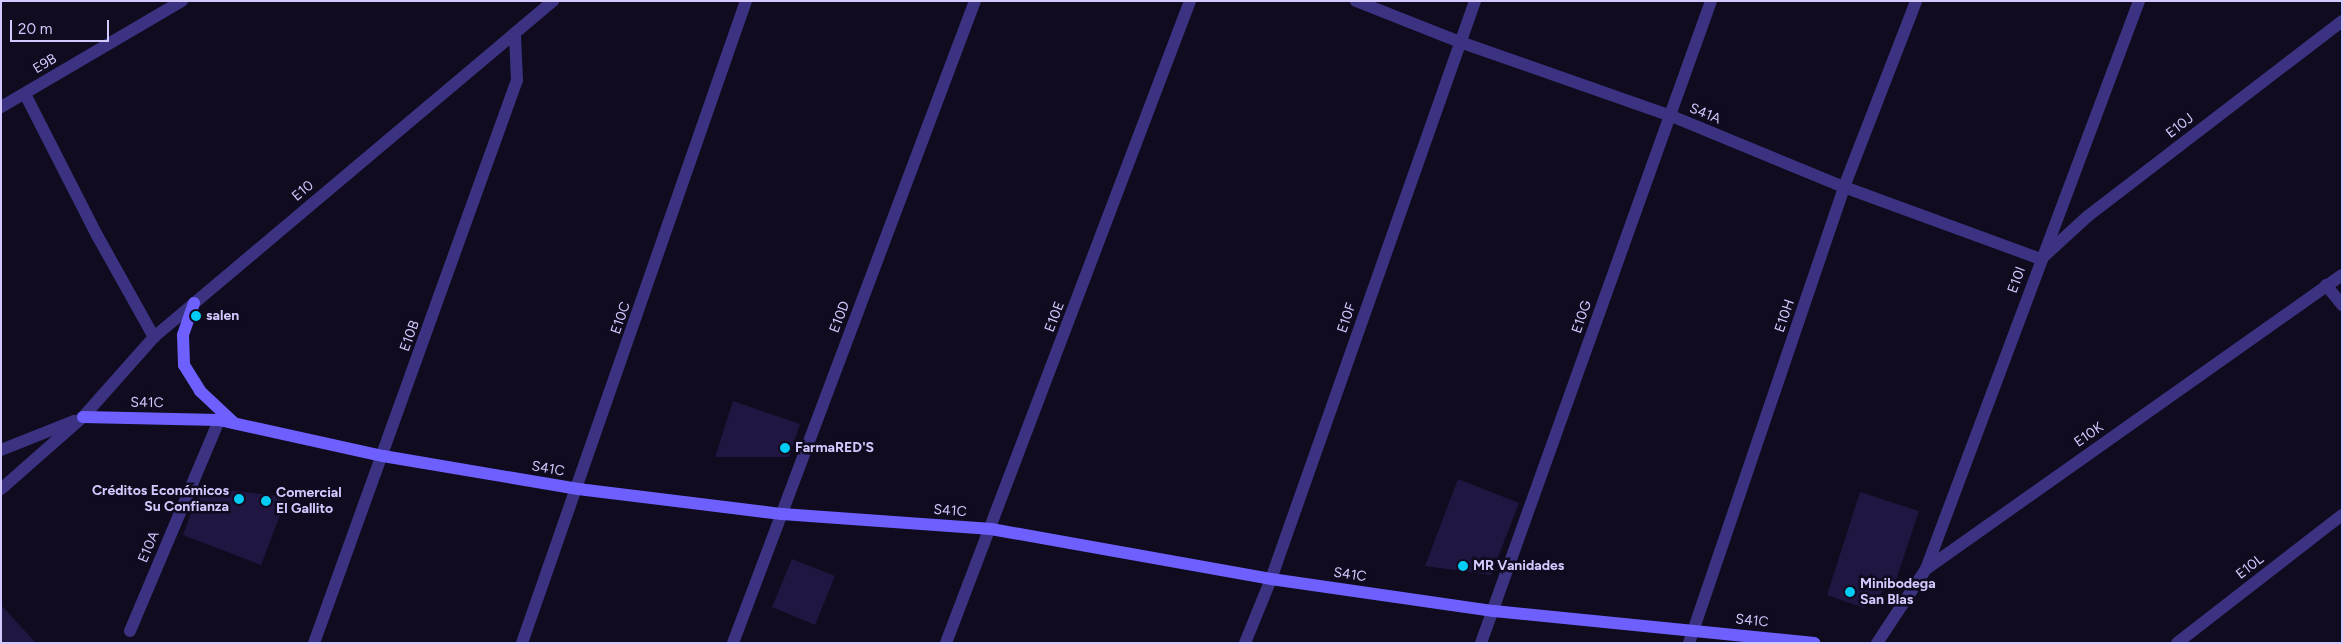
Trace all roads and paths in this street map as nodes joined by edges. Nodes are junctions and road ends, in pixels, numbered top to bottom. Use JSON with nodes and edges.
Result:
{"nodes":[{"id":1,"x":182,"y":1,"type":"edge"},
{"id":2,"x":553,"y":1,"type":"edge"},
{"id":3,"x":746,"y":1,"type":"edge"},
{"id":4,"x":975,"y":1,"type":"edge"},
{"id":5,"x":1190,"y":1,"type":"edge"},
{"id":6,"x":1356,"y":1,"type":"edge"},
{"id":7,"x":1475,"y":1,"type":"edge"},
{"id":8,"x":1711,"y":1,"type":"edge"},
{"id":9,"x":1916,"y":1,"type":"edge"},
{"id":10,"x":2138,"y":1,"type":"edge"},
{"id":11,"x":2342,"y":21,"type":"edge"},
{"id":12,"x":515,"y":36,"type":"junction"},
{"id":13,"x":1460,"y":42,"type":"junction"},
{"id":14,"x":25,"y":94,"type":"junction"},
{"id":15,"x":1,"y":107,"type":"edge"},
{"id":16,"x":1669,"y":115,"type":"junction"},
{"id":17,"x":1844,"y":188,"type":"junction"},
{"id":18,"x":2041,"y":259,"type":"junction"},
{"id":19,"x":2342,"y":275,"type":"edge"},
{"id":20,"x":2326,"y":285,"type":"junction"},
{"id":21,"x":194,"y":303,"type":"junction"},
{"id":22,"x":2342,"y":304,"type":"edge"},
{"id":23,"x":154,"y":337,"type":"junction"},
{"id":24,"x":83,"y":417,"type":"junction"},
{"id":25,"x":219,"y":420,"type":"junction"},
{"id":26,"x":234,"y":423,"type":"junction"},
{"id":27,"x":1,"y":450,"type":"edge"},
{"id":28,"x":383,"y":456,"type":"junction"},
{"id":29,"x":1,"y":489,"type":"edge"},
{"id":30,"x":578,"y":490,"type":"junction"},
{"id":31,"x":782,"y":514,"type":"junction"},
{"id":32,"x":2342,"y":515,"type":"edge"},
{"id":33,"x":991,"y":529,"type":"junction"},
{"id":34,"x":1926,"y":569,"type":"junction"},
{"id":35,"x":1271,"y":578,"type":"junction"},
{"id":36,"x":1494,"y":611,"type":"junction"},
{"id":37,"x":1694,"y":630,"type":"junction"},
{"id":38,"x":130,"y":631,"type":"dead end"},
{"id":39,"x":314,"y":643,"type":"edge"},
{"id":40,"x":522,"y":643,"type":"edge"},
{"id":41,"x":733,"y":643,"type":"edge"},
{"id":42,"x":946,"y":643,"type":"edge"},
{"id":43,"x":1245,"y":643,"type":"edge"},
{"id":44,"x":1482,"y":643,"type":"edge"},
{"id":45,"x":1689,"y":643,"type":"edge"},
{"id":46,"x":1814,"y":643,"type":"edge"},
{"id":47,"x":1878,"y":643,"type":"edge"},
{"id":48,"x":2177,"y":643,"type":"edge"}],
"edges":[{"from":1,"to":14,"type":"street","name":"E9B"},
{"from":2,"to":12,"type":"street","name":"E10"},
{"from":3,"to":30,"type":"street","name":"E10C"},
{"from":4,"to":31,"type":"street","name":"E10D"},
{"from":5,"to":33,"type":"street","name":"E10E"},
{"from":6,"to":13,"type":"street","name":"S41A"},
{"from":7,"to":13,"type":"street","name":"E10F"},
{"from":8,"to":16,"type":"street","name":"E10G"},
{"from":9,"to":17,"type":"street","name":"E10H"},
{"from":10,"to":18,"type":"street","name":"E10I"},
{"from":11,"to":18,"type":"street","name":"E10J"},
{"from":12,"to":21,"type":"street","name":"E10"},
{"from":12,"to":28,"type":"street","name":"E10B"},
{"from":13,"to":16,"type":"street","name":"S41A"},
{"from":13,"to":35,"type":"street","name":"E10F"},
{"from":14,"to":15,"type":"street","name":"E9B"},
{"from":14,"to":23,"type":"street"},
{"from":16,"to":17,"type":"street","name":"S41A"},
{"from":16,"to":36,"type":"street","name":"E10G"},
{"from":17,"to":18,"type":"street","name":"S41A"},
{"from":17,"to":37,"type":"street","name":"E10H"},
{"from":18,"to":34,"type":"street","name":"E10I"},
{"from":19,"to":20,"type":"street","name":"E10K"},
{"from":20,"to":22,"type":"street"},
{"from":20,"to":34,"type":"street","name":"E10K"},
{"from":21,"to":23,"type":"street","name":"E10"},
{"from":21,"to":26,"type":"street"},
{"from":23,"to":24,"type":"street","name":"E10"},
{"from":24,"to":25,"type":"street","name":"S41C"},
{"from":24,"to":27,"type":"street"},
{"from":24,"to":29,"type":"street","name":"E10"},
{"from":25,"to":26,"type":"street","name":"S41C"},
{"from":25,"to":38,"type":"street","name":"E10A"},
{"from":26,"to":28,"type":"street","name":"S41C"},
{"from":28,"to":30,"type":"street","name":"S41C"},
{"from":28,"to":39,"type":"street","name":"E10B"},
{"from":30,"to":31,"type":"street","name":"S41C"},
{"from":30,"to":40,"type":"street","name":"E10C"},
{"from":31,"to":33,"type":"street","name":"S41C"},
{"from":31,"to":41,"type":"street","name":"E10D"},
{"from":32,"to":48,"type":"street","name":"E10L"},
{"from":33,"to":35,"type":"street","name":"S41C"},
{"from":33,"to":42,"type":"street","name":"E10E"},
{"from":34,"to":47,"type":"street","name":"E10K"},
{"from":35,"to":36,"type":"street","name":"S41C"},
{"from":35,"to":43,"type":"street","name":"E10F"},
{"from":36,"to":37,"type":"street","name":"S41C"},
{"from":36,"to":44,"type":"street","name":"E10G"},
{"from":37,"to":45,"type":"street","name":"E10H"},
{"from":37,"to":46,"type":"street","name":"S41C"}]}
